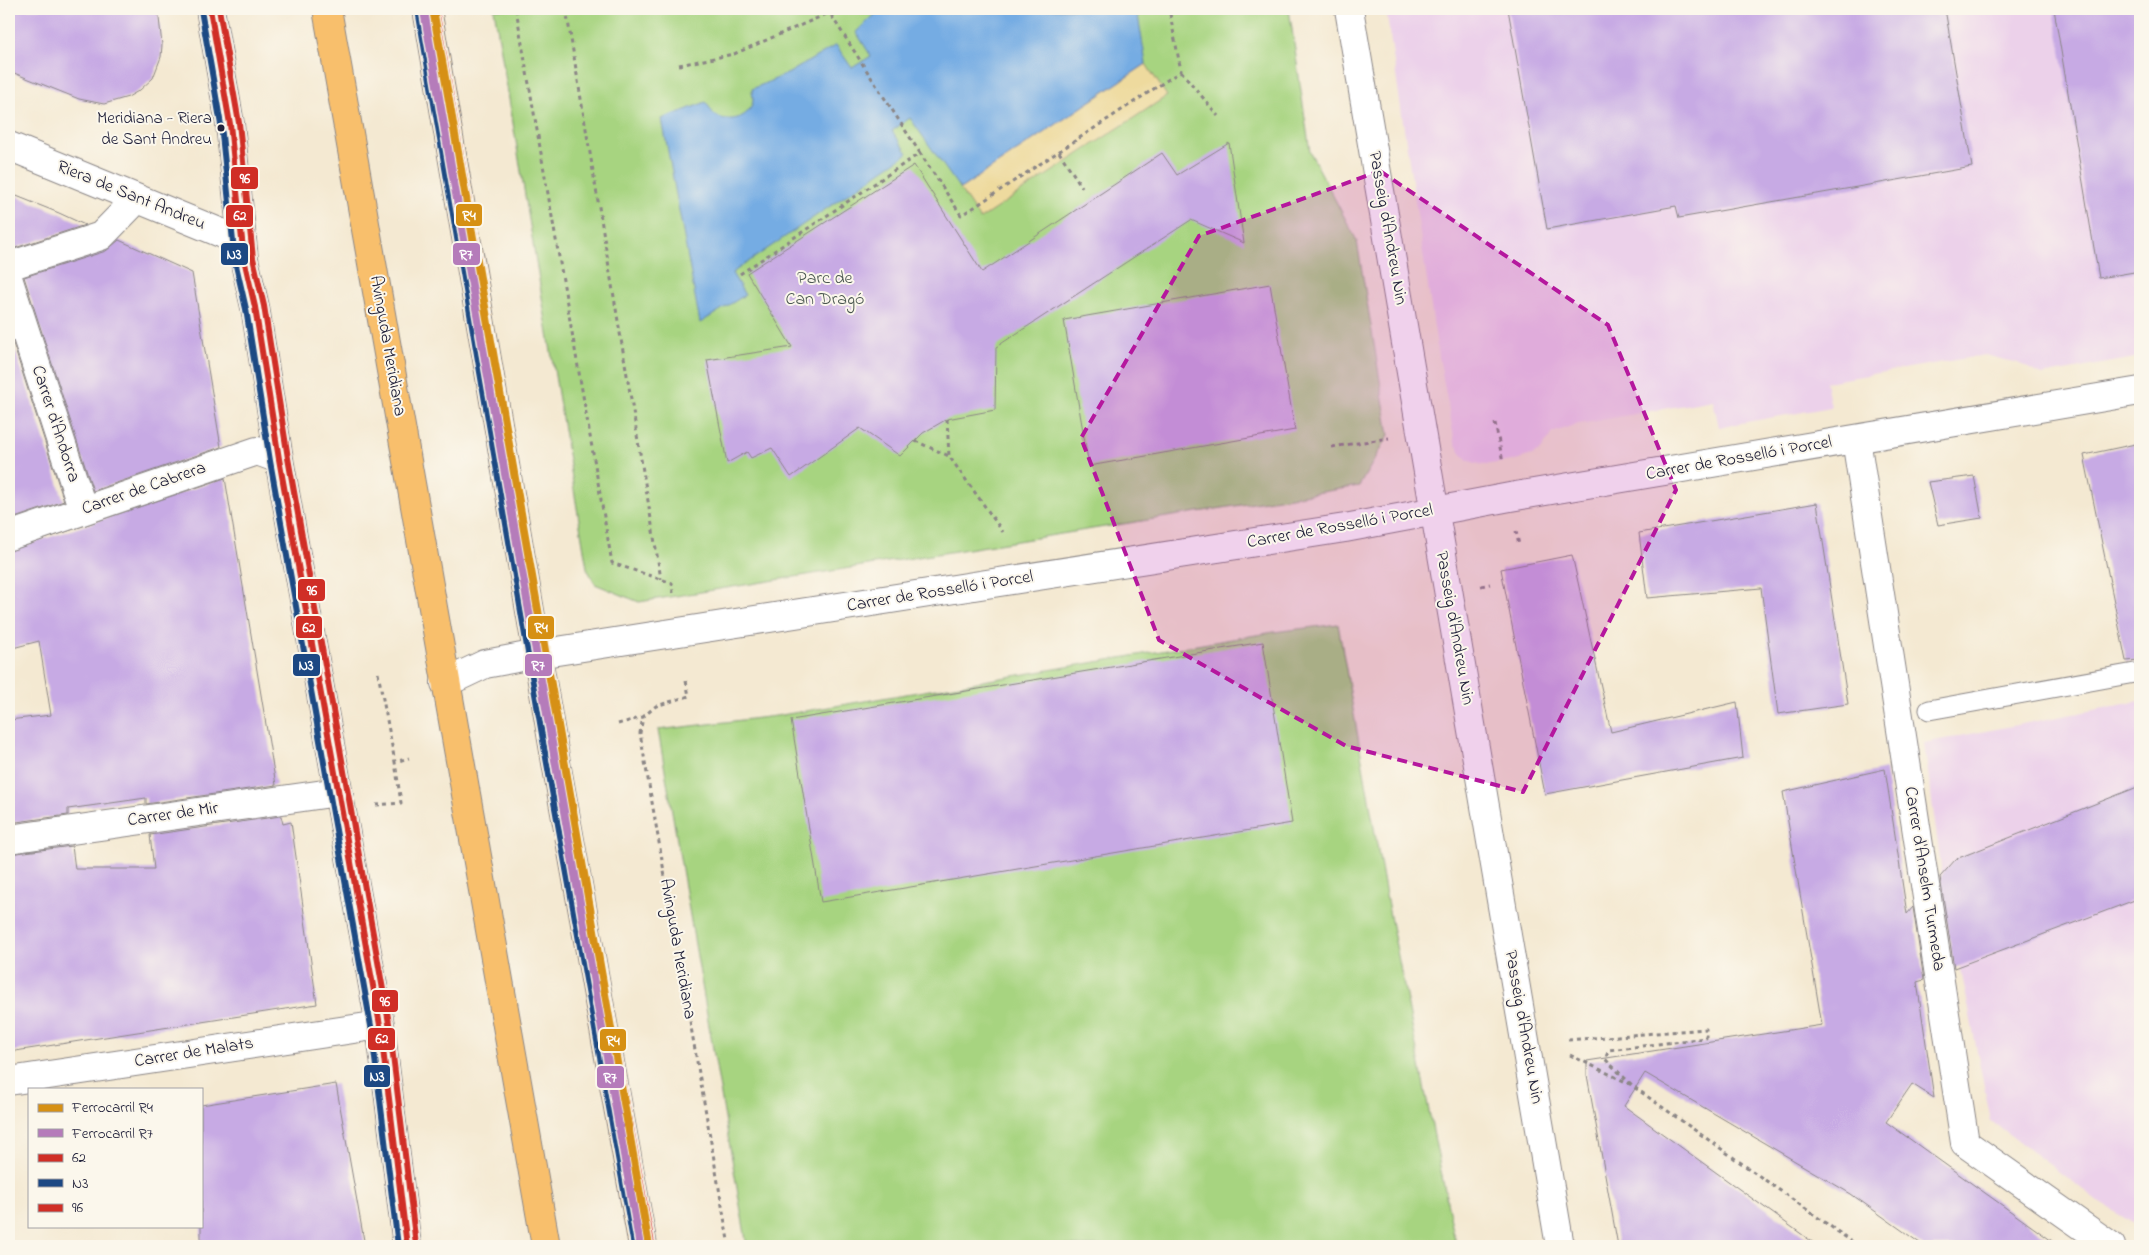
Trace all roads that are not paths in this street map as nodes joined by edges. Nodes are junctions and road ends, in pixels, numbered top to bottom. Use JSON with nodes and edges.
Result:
{"nodes":[{"id":1,"x":210,"y":9,"type":"edge"},
{"id":2,"x":327,"y":9,"type":"edge"},
{"id":3,"x":427,"y":9,"type":"edge"},
{"id":4,"x":1349,"y":9,"type":"edge"},
{"id":5,"x":9,"y":146,"type":"edge"},
{"id":6,"x":137,"y":199,"type":"junction"},
{"id":7,"x":244,"y":259,"type":"junction"},
{"id":8,"x":9,"y":266,"type":"edge"},
{"id":9,"x":9,"y":281,"type":"edge"},
{"id":10,"x":2140,"y":391,"type":"edge"},
{"id":11,"x":1856,"y":439,"type":"junction"},
{"id":12,"x":279,"y":459,"type":"junction"},
{"id":13,"x":83,"y":510,"type":"junction"},
{"id":14,"x":1435,"y":511,"type":"junction"},
{"id":15,"x":9,"y":536,"type":"edge"},
{"id":16,"x":538,"y":654,"type":"junction"},
{"id":17,"x":2140,"y":672,"type":"edge"},
{"id":18,"x":446,"y":683,"type":"junction"},
{"id":19,"x":1929,"y":710,"type":"dead end"},
{"id":20,"x":338,"y":792,"type":"junction"},
{"id":21,"x":9,"y":839,"type":"edge"},
{"id":22,"x":380,"y":1025,"type":"junction"},
{"id":23,"x":9,"y":1081,"type":"edge"},
{"id":24,"x":407,"y":1246,"type":"edge"},
{"id":25,"x":546,"y":1246,"type":"edge"},
{"id":26,"x":643,"y":1246,"type":"edge"},
{"id":27,"x":1560,"y":1246,"type":"edge"},
{"id":28,"x":2111,"y":1246,"type":"edge"}],
"edges":[{"from":1,"to":7,"type":"street"},
{"from":2,"to":18,"type":"main road","name":"Avinguda Meridiana"},
{"from":3,"to":16,"type":"main road"},
{"from":4,"to":14,"type":"street","name":"Passeig d'Andreu Nin"},
{"from":5,"to":6,"type":"street","name":"Riera de Sant Andreu"},
{"from":6,"to":7,"type":"street","name":"Riera de Sant Andreu"},
{"from":6,"to":8,"type":"street"},
{"from":7,"to":12,"type":"street"},
{"from":9,"to":13,"type":"street","name":"Carrer d'Andorra"},
{"from":10,"to":11,"type":"street","name":"Carrer de Rosselló i Porcel"},
{"from":11,"to":14,"type":"street","name":"Carrer de Rosselló i Porcel"},
{"from":11,"to":28,"type":"street","name":"Carrer d'Anselm Turmeda"},
{"from":12,"to":13,"type":"street","name":"Carrer de Cabrera"},
{"from":12,"to":20,"type":"street"},
{"from":13,"to":15,"type":"street","name":"Carrer de Cabrera"},
{"from":14,"to":16,"type":"street","name":"Carrer de Rosselló i Porcel"},
{"from":14,"to":27,"type":"street","name":"Passeig d'Andreu Nin"},
{"from":16,"to":18,"type":"street"},
{"from":16,"to":26,"type":"main road"},
{"from":17,"to":19,"type":"lane"},
{"from":18,"to":25,"type":"main road","name":"Avinguda Meridiana"},
{"from":20,"to":21,"type":"street","name":"Carrer de Mir"},
{"from":20,"to":22,"type":"street"},
{"from":22,"to":23,"type":"street","name":"Carrer de Malats"},
{"from":22,"to":24,"type":"street"}]}
